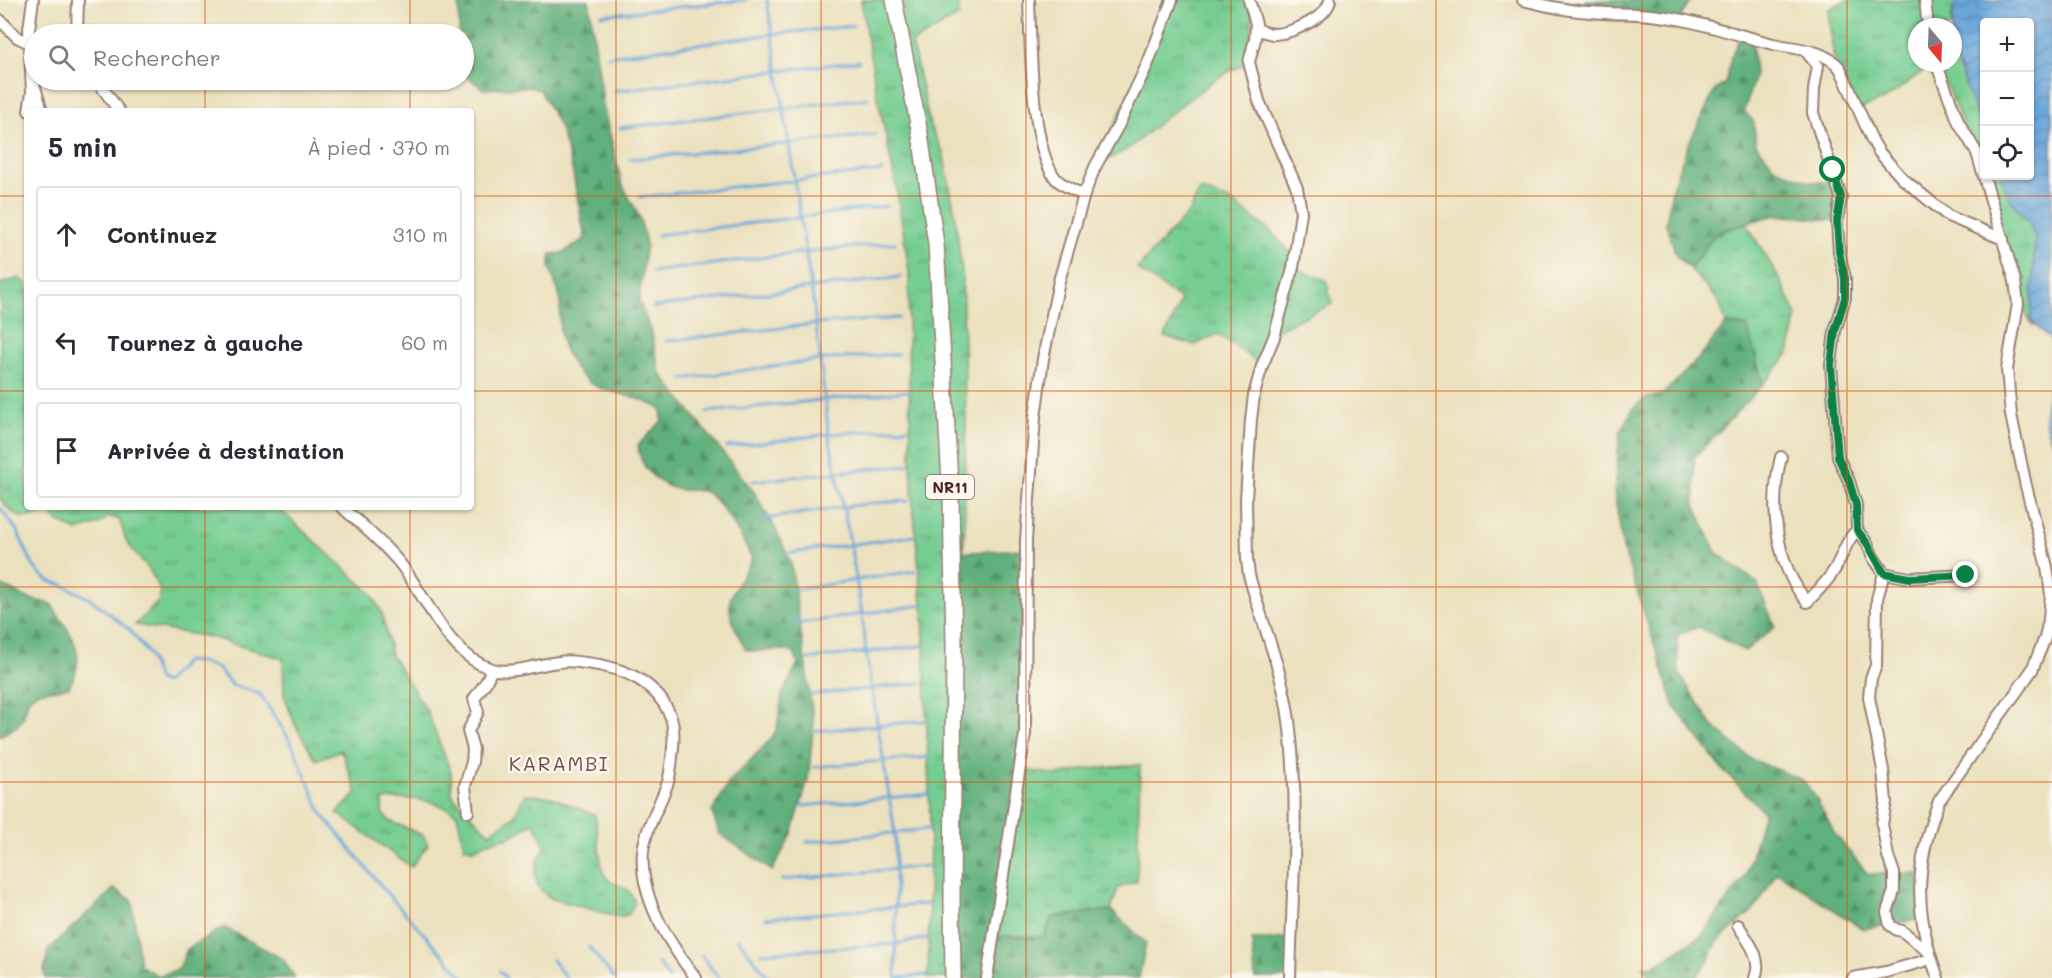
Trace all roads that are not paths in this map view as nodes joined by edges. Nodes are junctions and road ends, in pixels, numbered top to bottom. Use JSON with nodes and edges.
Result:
{"nodes":[{"id":1,"x":33,"y":0,"type":"edge"},
{"id":2,"x":78,"y":0,"type":"edge"},
{"id":3,"x":894,"y":0,"type":"edge"},
{"id":4,"x":1029,"y":0,"type":"edge"},
{"id":5,"x":1172,"y":0,"type":"edge"},
{"id":6,"x":1249,"y":0,"type":"edge"},
{"id":7,"x":1330,"y":0,"type":"edge"},
{"id":8,"x":1523,"y":0,"type":"edge"},
{"id":9,"x":1924,"y":0,"type":"edge"},
{"id":10,"x":1927,"y":18,"type":"edge"},
{"id":11,"x":0,"y":20,"type":"edge"},
{"id":12,"x":29,"y":24,"type":"edge"},
{"id":13,"x":77,"y":24,"type":"edge"},
{"id":14,"x":1256,"y":29,"type":"junction"},
{"id":15,"x":24,"y":40,"type":"edge"},
{"id":16,"x":1805,"y":50,"type":"junction"},
{"id":17,"x":1939,"y":72,"type":"edge"},
{"id":18,"x":32,"y":90,"type":"edge"},
{"id":19,"x":36,"y":90,"type":"edge"},
{"id":20,"x":102,"y":90,"type":"edge"},
{"id":21,"x":29,"y":108,"type":"edge"},
{"id":22,"x":41,"y":108,"type":"edge"},
{"id":23,"x":113,"y":108,"type":"edge"},
{"id":24,"x":1084,"y":195,"type":"junction"},
{"id":25,"x":2003,"y":239,"type":"junction"},
{"id":26,"x":1781,"y":457,"type":"dead end"},
{"id":27,"x":345,"y":510,"type":"edge"},
{"id":28,"x":1857,"y":530,"type":"junction"},
{"id":29,"x":1884,"y":573,"type":"junction"},
{"id":30,"x":1966,"y":575,"type":"dead end"},
{"id":31,"x":492,"y":669,"type":"junction"},
{"id":32,"x":468,"y":812,"type":"dead end"},
{"id":33,"x":1738,"y":925,"type":"dead end"},
{"id":34,"x":1930,"y":955,"type":"junction"},
{"id":35,"x":696,"y":978,"type":"edge"},
{"id":36,"x":953,"y":978,"type":"edge"},
{"id":37,"x":987,"y":978,"type":"edge"},
{"id":38,"x":1290,"y":978,"type":"edge"},
{"id":39,"x":1755,"y":978,"type":"edge"},
{"id":40,"x":1852,"y":978,"type":"edge"},
{"id":41,"x":1938,"y":978,"type":"edge"}],
"edges":[{"from":1,"to":12,"type":"street"},
{"from":2,"to":13,"type":"street"},
{"from":3,"to":36,"type":"highway","number":"NR11"},
{"from":4,"to":24,"type":"street"},
{"from":5,"to":24,"type":"street"},
{"from":6,"to":14,"type":"street"},
{"from":7,"to":14,"type":"street"},
{"from":8,"to":16,"type":"street"},
{"from":9,"to":10,"type":"street"},
{"from":11,"to":15,"type":"street"},
{"from":14,"to":38,"type":"street"},
{"from":16,"to":25,"type":"street"},
{"from":16,"to":28,"type":"street"},
{"from":17,"to":25,"type":"street"},
{"from":18,"to":21,"type":"street"},
{"from":19,"to":22,"type":"street"},
{"from":20,"to":23,"type":"street"},
{"from":24,"to":37,"type":"street"},
{"from":25,"to":34,"type":"street"},
{"from":26,"to":28,"type":"street"},
{"from":27,"to":31,"type":"street"},
{"from":28,"to":29,"type":"street"},
{"from":29,"to":30,"type":"street"},
{"from":29,"to":34,"type":"street"},
{"from":31,"to":32,"type":"street"},
{"from":31,"to":35,"type":"street"},
{"from":33,"to":39,"type":"street"},
{"from":34,"to":40,"type":"street"},
{"from":34,"to":41,"type":"street"}]}
